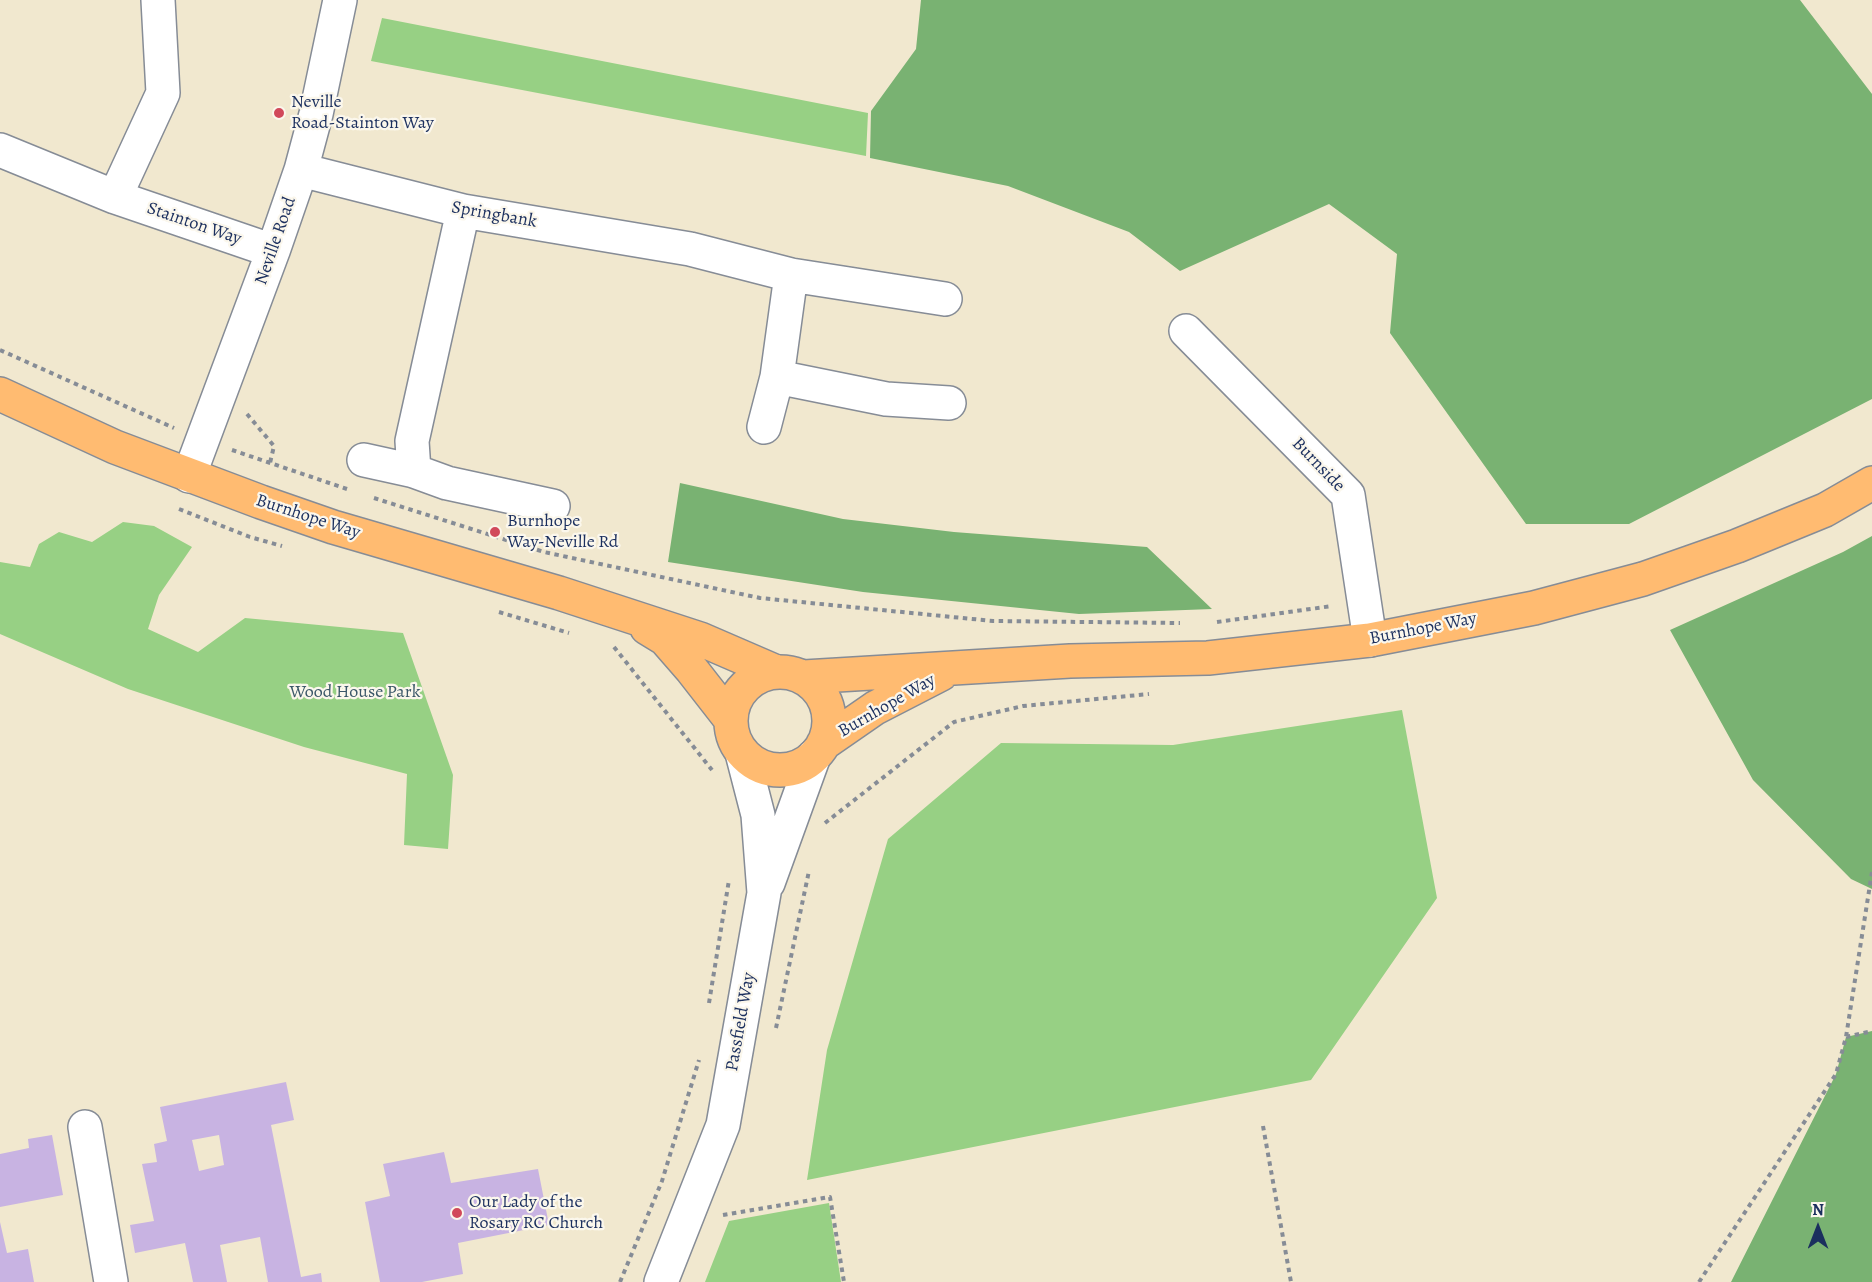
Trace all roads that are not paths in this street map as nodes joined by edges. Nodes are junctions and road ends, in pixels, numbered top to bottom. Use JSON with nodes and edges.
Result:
{"nodes":[{"id":1,"x":158,"y":0,"type":"edge"},
{"id":2,"x":340,"y":0,"type":"edge"},
{"id":3,"x":0,"y":150,"type":"edge"},
{"id":4,"x":301,"y":170,"type":"junction"},
{"id":5,"x":115,"y":198,"type":"junction"},
{"id":6,"x":463,"y":210,"type":"junction"},
{"id":7,"x":273,"y":251,"type":"junction"},
{"id":8,"x":791,"y":275,"type":"junction"},
{"id":9,"x":945,"y":299,"type":"dead end"},
{"id":10,"x":1186,"y":331,"type":"dead end"},
{"id":11,"x":777,"y":377,"type":"junction"},
{"id":12,"x":0,"y":394,"type":"edge"},
{"id":13,"x":949,"y":403,"type":"dead end"},
{"id":14,"x":764,"y":427,"type":"dead end"},
{"id":15,"x":364,"y":460,"type":"dead end"},
{"id":16,"x":414,"y":471,"type":"junction"},
{"id":17,"x":189,"y":476,"type":"junction"},
{"id":18,"x":1872,"y":483,"type":"edge"},
{"id":19,"x":553,"y":506,"type":"dead end"},
{"id":20,"x":625,"y":615,"type":"junction"},
{"id":21,"x":1370,"y":640,"type":"junction"},
{"id":22,"x":951,"y":669,"type":"junction"},
{"id":23,"x":789,"y":674,"type":"junction"},
{"id":24,"x":731,"y":720,"type":"junction"},
{"id":25,"x":818,"y":750,"type":"junction"},
{"id":26,"x":742,"y":753,"type":"junction"},
{"id":27,"x":764,"y":893,"type":"junction"},
{"id":28,"x":85,"y":1127,"type":"dead end"},
{"id":29,"x":111,"y":1282,"type":"edge"},
{"id":30,"x":661,"y":1282,"type":"edge"}],
"edges":[{"from":1,"to":5,"type":"street"},
{"from":2,"to":4,"type":"street","name":"Neville Road"},
{"from":3,"to":5,"type":"street","name":"Stainton Way"},
{"from":4,"to":6,"type":"street","name":"Springbank"},
{"from":4,"to":7,"type":"street","name":"Neville Road"},
{"from":5,"to":7,"type":"street","name":"Stainton Way"},
{"from":6,"to":8,"type":"street","name":"Springbank"},
{"from":6,"to":16,"type":"street"},
{"from":7,"to":17,"type":"street","name":"Neville Road"},
{"from":8,"to":9,"type":"street","name":"Springbank"},
{"from":8,"to":11,"type":"street"},
{"from":10,"to":21,"type":"street","name":"Burnside"},
{"from":11,"to":13,"type":"street"},
{"from":11,"to":14,"type":"street"},
{"from":12,"to":17,"type":"main road","name":"Burnhope Way"},
{"from":15,"to":16,"type":"street"},
{"from":16,"to":19,"type":"street"},
{"from":17,"to":20,"type":"main road","name":"Burnhope Way"},
{"from":18,"to":21,"type":"main road","name":"Burnhope Way"},
{"from":20,"to":23,"type":"main road","name":"Burnhope Way"},
{"from":20,"to":24,"type":"main road","name":"Burnhope Way"},
{"from":21,"to":22,"type":"main road","name":"Burnhope Way"},
{"from":22,"to":23,"type":"main road","name":"Burnhope Way"},
{"from":22,"to":25,"type":"main road","name":"Burnhope Way"},
{"from":23,"to":24,"type":"main road"},
{"from":23,"to":25,"type":"main road"},
{"from":24,"to":26,"type":"main road"},
{"from":25,"to":26,"type":"main road"},
{"from":25,"to":27,"type":"street"},
{"from":26,"to":27,"type":"street","name":"Passfield Way"},
{"from":27,"to":30,"type":"street","name":"Passfield Way"},
{"from":28,"to":29,"type":"street"}]}
